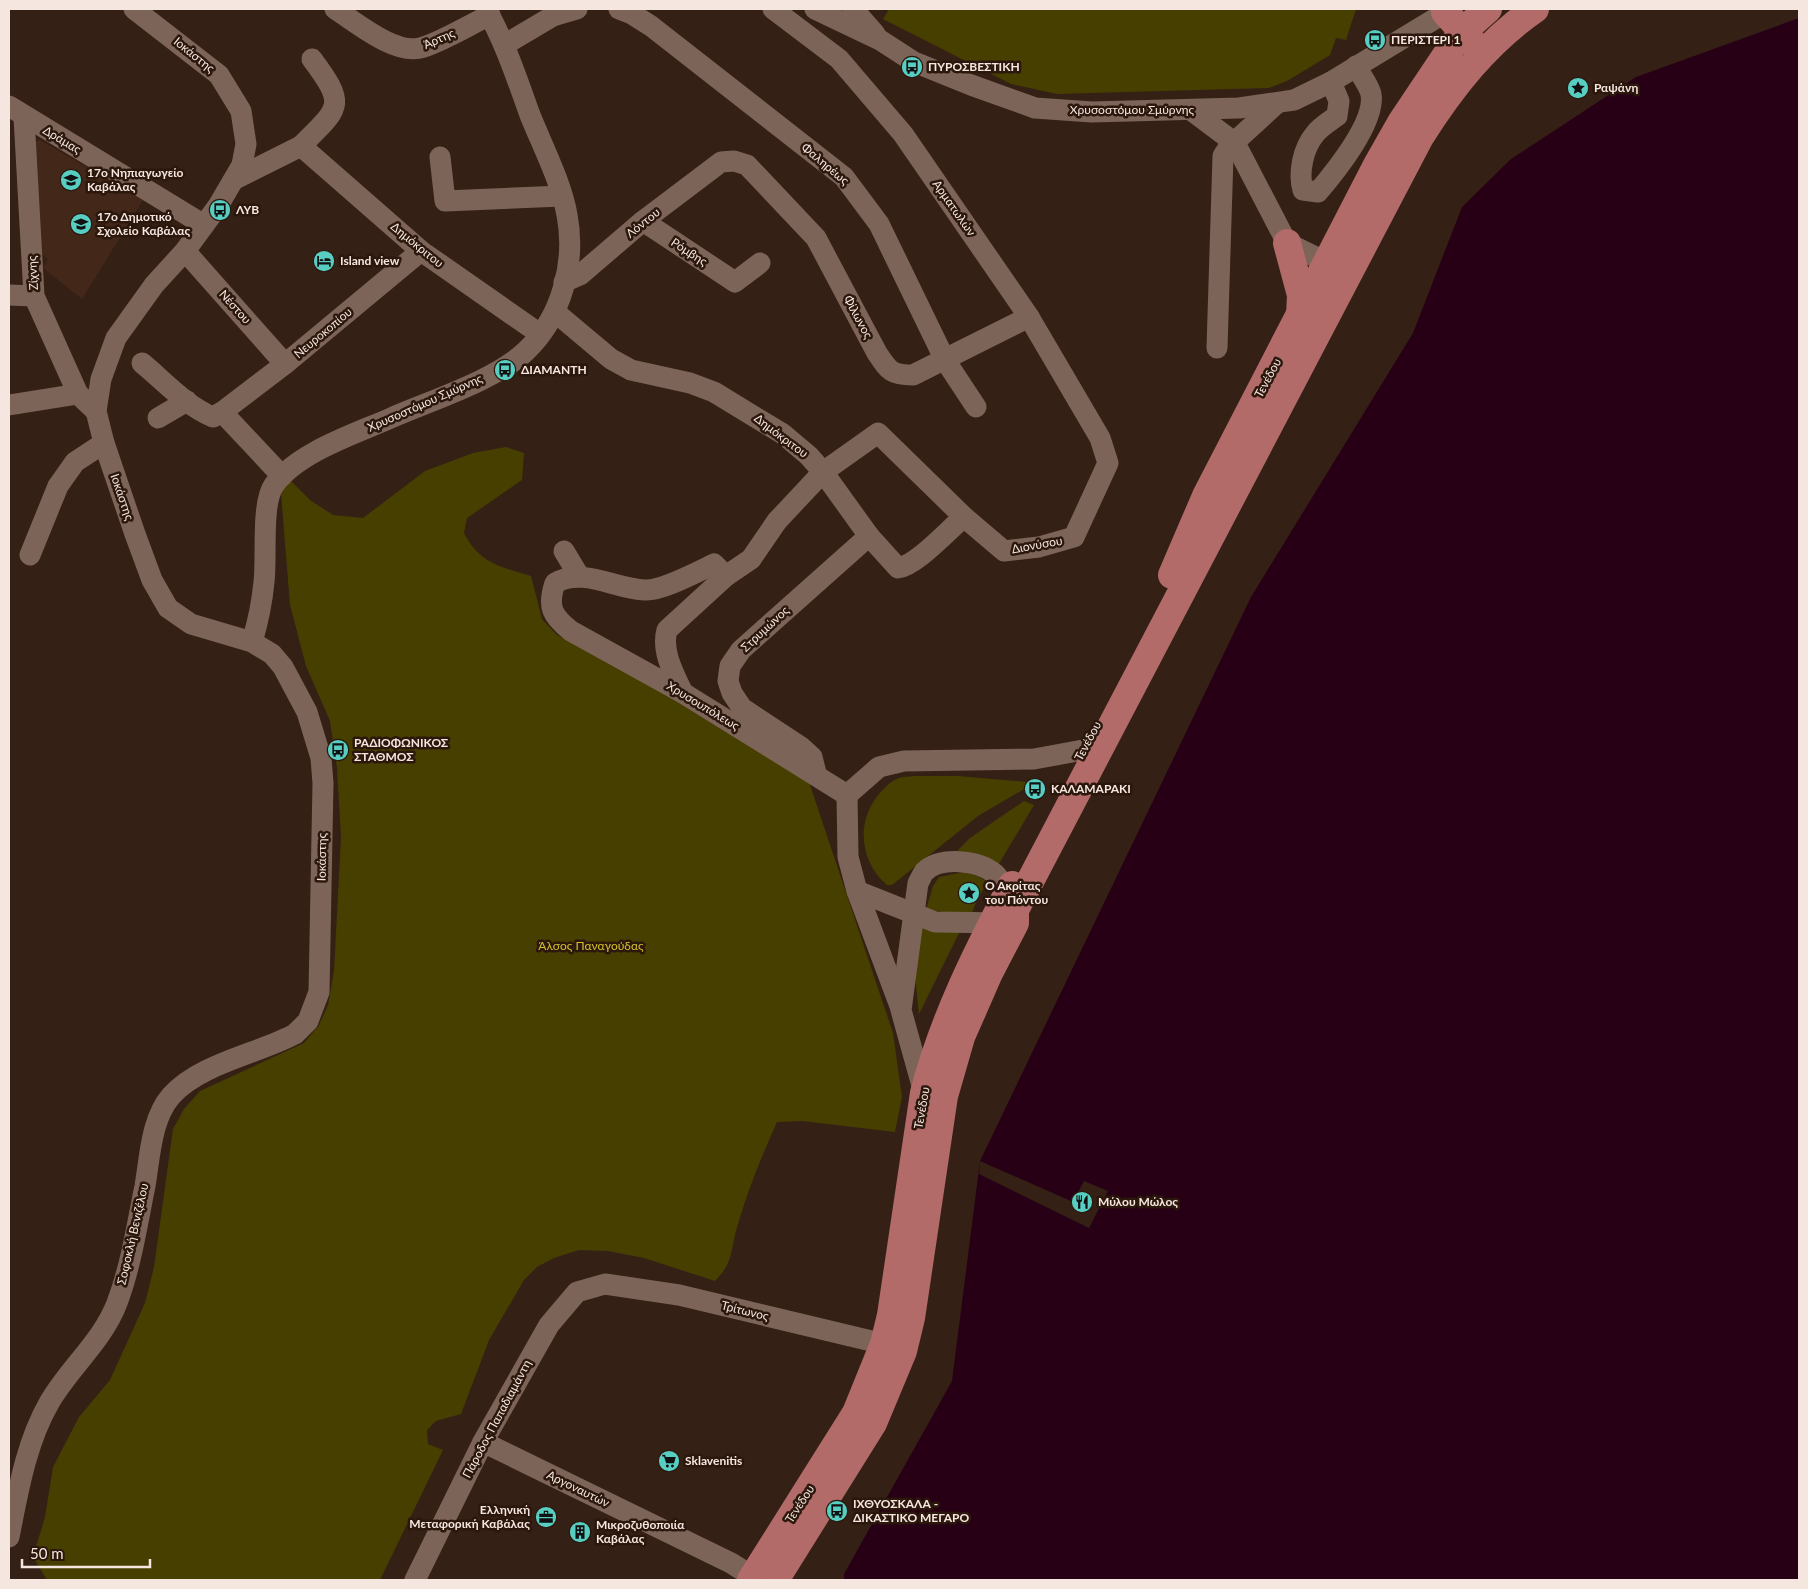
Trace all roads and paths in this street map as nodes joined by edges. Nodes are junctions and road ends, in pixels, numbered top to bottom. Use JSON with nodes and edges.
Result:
{"nodes":[{"id":1,"x":134,"y":9,"type":"edge"},
{"id":2,"x":335,"y":9,"type":"edge"},
{"id":3,"x":576,"y":9,"type":"edge"},
{"id":4,"x":619,"y":9,"type":"edge"},
{"id":5,"x":772,"y":9,"type":"edge"},
{"id":6,"x":815,"y":9,"type":"edge"},
{"id":7,"x":853,"y":9,"type":"edge"},
{"id":8,"x":1535,"y":9,"type":"edge"},
{"id":9,"x":488,"y":12,"type":"edge"},
{"id":10,"x":1463,"y":14,"type":"edge"},
{"id":11,"x":1498,"y":38,"type":"junction"},
{"id":12,"x":880,"y":40,"type":"junction"},
{"id":13,"x":504,"y":45,"type":"junction"},
{"id":14,"x":312,"y":58,"type":"dead end"},
{"id":15,"x":1356,"y":66,"type":"junction"},
{"id":16,"x":1331,"y":82,"type":"junction"},
{"id":17,"x":1276,"y":104,"type":"junction"},
{"id":18,"x":1191,"y":110,"type":"junction"},
{"id":19,"x":16,"y":112,"type":"edge"},
{"id":20,"x":1235,"y":143,"type":"junction"},
{"id":21,"x":301,"y":146,"type":"junction"},
{"id":22,"x":440,"y":157,"type":"dead end"},
{"id":23,"x":721,"y":162,"type":"joint"},
{"id":24,"x":235,"y":180,"type":"junction"},
{"id":25,"x":562,"y":196,"type":"junction"},
{"id":26,"x":643,"y":222,"type":"junction"},
{"id":27,"x":204,"y":225,"type":"junction"},
{"id":28,"x":1286,"y":243,"type":"junction"},
{"id":29,"x":184,"y":251,"type":"junction"},
{"id":30,"x":421,"y":251,"type":"junction"},
{"id":31,"x":760,"y":264,"type":"dead end"},
{"id":32,"x":1337,"y":268,"type":"junction"},
{"id":33,"x":564,"y":282,"type":"junction"},
{"id":34,"x":9,"y":295,"type":"edge"},
{"id":35,"x":34,"y":296,"type":"junction"},
{"id":36,"x":555,"y":312,"type":"junction"},
{"id":37,"x":1300,"y":316,"type":"junction"},
{"id":38,"x":1029,"y":317,"type":"junction"},
{"id":39,"x":540,"y":334,"type":"junction"},
{"id":40,"x":1217,"y":348,"type":"dead end"},
{"id":41,"x":945,"y":360,"type":"junction"},
{"id":42,"x":142,"y":363,"type":"dead end"},
{"id":43,"x":285,"y":364,"type":"junction"},
{"id":44,"x":78,"y":394,"type":"junction"},
{"id":45,"x":187,"y":401,"type":"junction"},
{"id":46,"x":9,"y":405,"type":"edge"},
{"id":47,"x":976,"y":407,"type":"dead end"},
{"id":48,"x":96,"y":411,"type":"junction"},
{"id":49,"x":222,"y":412,"type":"junction"},
{"id":50,"x":158,"y":418,"type":"dead end"},
{"id":51,"x":1100,"y":438,"type":"joint"},
{"id":52,"x":104,"y":443,"type":"junction"},
{"id":53,"x":824,"y":472,"type":"junction"},
{"id":54,"x":282,"y":476,"type":"junction"},
{"id":55,"x":964,"y":517,"type":"junction"},
{"id":56,"x":869,"y":536,"type":"junction"},
{"id":57,"x":564,"y":551,"type":"dead end"},
{"id":58,"x":30,"y":556,"type":"dead end"},
{"id":59,"x":578,"y":576,"type":"junction"},
{"id":60,"x":726,"y":576,"type":"junction"},
{"id":61,"x":252,"y":642,"type":"junction"},
{"id":62,"x":683,"y":693,"type":"junction"},
{"id":63,"x":1083,"y":750,"type":"junction"},
{"id":64,"x":816,"y":774,"type":"junction"},
{"id":65,"x":847,"y":795,"type":"junction"},
{"id":66,"x":857,"y":891,"type":"junction"},
{"id":67,"x":1008,"y":913,"type":"junction"},
{"id":68,"x":914,"y":915,"type":"junction"},
{"id":69,"x":319,"y":992,"type":"joint"},
{"id":70,"x":901,"y":1010,"type":"junction"},
{"id":71,"x":924,"y":1093,"type":"junction"},
{"id":72,"x":605,"y":1284,"type":"joint"},
{"id":73,"x":884,"y":1344,"type":"junction"},
{"id":74,"x":483,"y":1442,"type":"junction"},
{"id":75,"x":9,"y":1537,"type":"edge"},
{"id":76,"x":797,"y":1545,"type":"junction"},
{"id":77,"x":759,"y":1579,"type":"edge"},
{"id":78,"x":415,"y":1580,"type":"edge"},
{"id":79,"x":792,"y":1580,"type":"edge"}],
"edges":[{"from":1,"to":24,"type":"street","name":"Ιοκάστης"},
{"from":2,"to":9,"type":"street","name":"Άρτης"},
{"from":3,"to":13,"type":"street"},
{"from":4,"to":41,"type":"street","name":"Φαληρέως"},
{"from":5,"to":38,"type":"street","name":"Αρματωλών"},
{"from":6,"to":12,"type":"street","name":"Χρυσοστόμου Σμύρνης"},
{"from":7,"to":12,"type":"street"},
{"from":8,"to":11,"type":"main road"},
{"from":9,"to":13,"type":"street","name":"Χρυσοστόμου Σμύρνης"},
{"from":10,"to":11,"type":"main road"},
{"from":10,"to":15,"type":"street","name":"Χρυσοστόμου Σμύρνης"},
{"from":10,"to":32,"type":"main road","name":"Τενέδου"},
{"from":11,"to":32,"type":"main road","name":"Τενέδου"},
{"from":12,"to":18,"type":"street","name":"Χρυσοστόμου Σμύρνης"},
{"from":13,"to":25,"type":"street","name":"Χρυσοστόμου Σμύρνης"},
{"from":14,"to":21,"type":"street"},
{"from":15,"to":16,"type":"street","name":"Χρυσοστόμου Σμύρνης"},
{"from":15,"to":16,"type":"street"},
{"from":16,"to":17,"type":"street","name":"Χρυσοστόμου Σμύρνης"},
{"from":17,"to":18,"type":"street","name":"Χρυσοστόμου Σμύρνης"},
{"from":17,"to":20,"type":"street"},
{"from":18,"to":20,"type":"street"},
{"from":19,"to":27,"type":"street","name":"Δράμας"},
{"from":19,"to":35,"type":"street","name":"Ζίχνης"},
{"from":20,"to":28,"type":"street"},
{"from":20,"to":40,"type":"street"},
{"from":21,"to":24,"type":"street"},
{"from":21,"to":30,"type":"street","name":"Δημόκριτου"},
{"from":22,"to":25,"type":"street"},
{"from":23,"to":26,"type":"street","name":"Λόντου"},
{"from":23,"to":41,"type":"street","name":"Φίλωνος"},
{"from":24,"to":27,"type":"street","name":"Ιοκάστης"},
{"from":25,"to":33,"type":"street","name":"Χρυσοστόμου Σμύρνης"},
{"from":26,"to":31,"type":"street","name":"Ρόμβης"},
{"from":26,"to":33,"type":"street","name":"Λόντου"},
{"from":27,"to":29,"type":"street","name":"Ιοκάστης"},
{"from":28,"to":32,"type":"street"},
{"from":28,"to":37,"type":"main road"},
{"from":29,"to":43,"type":"street","name":"Νέστου"},
{"from":29,"to":48,"type":"street","name":"Ιοκάστης"},
{"from":30,"to":39,"type":"street","name":"Δημόκριτου"},
{"from":30,"to":43,"type":"street","name":"Νευροκοπίου"},
{"from":32,"to":37,"type":"main road","name":"Τενέδου"},
{"from":32,"to":67,"type":"main road","name":"Τενέδου"},
{"from":33,"to":36,"type":"street","name":"Χρυσοστόμου Σμύρνης"},
{"from":34,"to":35,"type":"street"},
{"from":35,"to":44,"type":"street","name":"Ζίχνης"},
{"from":36,"to":39,"type":"street","name":"Χρυσοστόμου Σμύρνης"},
{"from":36,"to":53,"type":"street","name":"Δημόκριτου"},
{"from":37,"to":63,"type":"main road","name":"Τενέδου"},
{"from":38,"to":41,"type":"street","name":"Φίλωνος"},
{"from":38,"to":51,"type":"street","name":"Αρματωλών"},
{"from":39,"to":54,"type":"street","name":"Χρυσοστόμου Σμύρνης"},
{"from":41,"to":47,"type":"street","name":"Φαληρέως"},
{"from":42,"to":45,"type":"street"},
{"from":43,"to":49,"type":"street","name":"Νευροκοπίου"},
{"from":44,"to":46,"type":"street"},
{"from":44,"to":48,"type":"street","name":"Ζίχνης"},
{"from":45,"to":49,"type":"street"},
{"from":45,"to":50,"type":"street"},
{"from":48,"to":52,"type":"street","name":"Ιοκάστης"},
{"from":49,"to":54,"type":"street"},
{"from":51,"to":55,"type":"street","name":"Διονύσου"},
{"from":52,"to":58,"type":"street"},
{"from":52,"to":61,"type":"street","name":"Ιοκάστης"},
{"from":53,"to":55,"type":"street","name":"Διονύσου"},
{"from":53,"to":56,"type":"street","name":"Δημόκριτου"},
{"from":53,"to":60,"type":"street"},
{"from":54,"to":61,"type":"street","name":"Χρυσοστόμου Σμύρνης"},
{"from":55,"to":56,"type":"street","name":"Δημόκριτου"},
{"from":56,"to":64,"type":"street","name":"Στρυμώνος"},
{"from":57,"to":59,"type":"street"},
{"from":59,"to":60,"type":"street","name":"Χρυσουπόλεως"},
{"from":59,"to":62,"type":"street","name":"Χρυσουπόλεως"},
{"from":60,"to":62,"type":"street"},
{"from":61,"to":69,"type":"street","name":"Ιοκάστης"},
{"from":62,"to":64,"type":"street","name":"Χρυσουπόλεως"},
{"from":63,"to":65,"type":"street"},
{"from":63,"to":67,"type":"main road","name":"Τενέδου"},
{"from":64,"to":65,"type":"street","name":"Χρυσουπόλεως"},
{"from":65,"to":66,"type":"street"},
{"from":66,"to":68,"type":"street"},
{"from":66,"to":70,"type":"street"},
{"from":67,"to":68,"type":"street"},
{"from":67,"to":68,"type":"street"},
{"from":67,"to":71,"type":"main road","name":"Τενέδου"},
{"from":67,"to":76,"type":"main road","name":"Τενέδου"},
{"from":68,"to":70,"type":"street"},
{"from":69,"to":75,"type":"street","name":"Σοφοκλή Βενιζέλου"},
{"from":70,"to":71,"type":"street"},
{"from":71,"to":73,"type":"main road","name":"Τενέδου"},
{"from":72,"to":73,"type":"street","name":"Τρίτωνος"},
{"from":72,"to":74,"type":"street","name":"Πάροδος Παπαδιαμάντη"},
{"from":73,"to":77,"type":"main road","name":"Τενέδου"},
{"from":74,"to":77,"type":"street","name":"Αργοναυτών"},
{"from":74,"to":78,"type":"street","name":"Πάροδος Παπαδιαμάντη"},
{"from":76,"to":77,"type":"main road","name":"Τενέδου"},
{"from":76,"to":79,"type":"street"}]}
